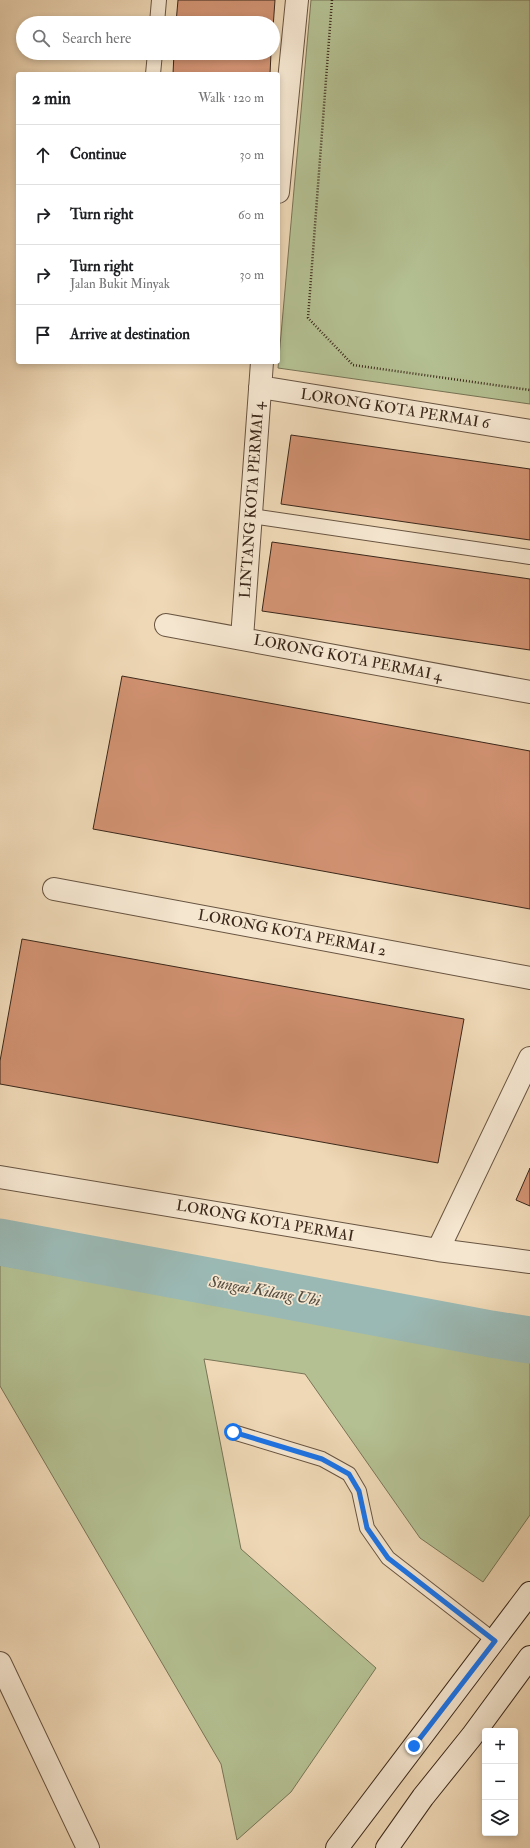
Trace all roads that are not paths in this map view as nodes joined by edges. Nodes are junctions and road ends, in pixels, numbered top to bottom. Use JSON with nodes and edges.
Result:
{"nodes":[{"id":1,"x":159,"y":0,"type":"edge"},
{"id":2,"x":297,"y":0,"type":"edge"},
{"id":3,"x":158,"y":16,"type":"edge"},
{"id":4,"x":154,"y":60,"type":"edge"},
{"id":5,"x":153,"y":72,"type":"edge"},
{"id":6,"x":280,"y":154,"type":"edge"},
{"id":7,"x":262,"y":364,"type":"edge"},
{"id":8,"x":260,"y":387,"type":"junction"},
{"id":9,"x":530,"y":431,"type":"edge"},
{"id":10,"x":251,"y":516,"type":"junction"},
{"id":11,"x":530,"y":557,"type":"edge"},
{"id":12,"x":166,"y":625,"type":"dead end"},
{"id":13,"x":242,"y":638,"type":"junction"},
{"id":14,"x":530,"y":692,"type":"edge"},
{"id":15,"x":54,"y":889,"type":"dead end"},
{"id":16,"x":530,"y":978,"type":"edge"},
{"id":17,"x":530,"y":1058,"type":"edge"},
{"id":18,"x":0,"y":1176,"type":"edge"},
{"id":19,"x":438,"y":1250,"type":"junction"},
{"id":20,"x":530,"y":1262,"type":"edge"},
{"id":21,"x":233,"y":1432,"type":"dead end"},
{"id":22,"x":530,"y":1593,"type":"edge"},
{"id":23,"x":495,"y":1641,"type":"junction"},
{"id":24,"x":530,"y":1657,"type":"edge"},
{"id":25,"x":1,"y":1667,"type":"edge"},
{"id":26,"x":88,"y":1848,"type":"edge"},
{"id":27,"x":337,"y":1848,"type":"edge"},
{"id":28,"x":387,"y":1848,"type":"edge"}],
"edges":[{"from":1,"to":3,"type":"lane"},
{"from":2,"to":6,"type":"street"},
{"from":4,"to":5,"type":"lane"},
{"from":7,"to":8,"type":"street","name":"LINTANG KOTA PERMAI 4"},
{"from":8,"to":9,"type":"street","name":"LORONG KOTA PERMAI 6"},
{"from":8,"to":10,"type":"street","name":"LINTANG KOTA PERMAI 4"},
{"from":10,"to":11,"type":"lane"},
{"from":10,"to":13,"type":"street","name":"LINTANG KOTA PERMAI 4"},
{"from":12,"to":13,"type":"street","name":"LORONG KOTA PERMAI 4"},
{"from":13,"to":14,"type":"street","name":"LORONG KOTA PERMAI 4"},
{"from":15,"to":16,"type":"street","name":"LORONG KOTA PERMAI 2"},
{"from":17,"to":19,"type":"street"},
{"from":18,"to":19,"type":"street","name":"LORONG KOTA PERMAI"},
{"from":19,"to":20,"type":"street","name":"LORONG KOTA PERMAI"},
{"from":21,"to":23,"type":"lane"},
{"from":22,"to":23,"type":"street"},
{"from":23,"to":27,"type":"street"},
{"from":24,"to":28,"type":"street"},
{"from":25,"to":26,"type":"street"}]}
